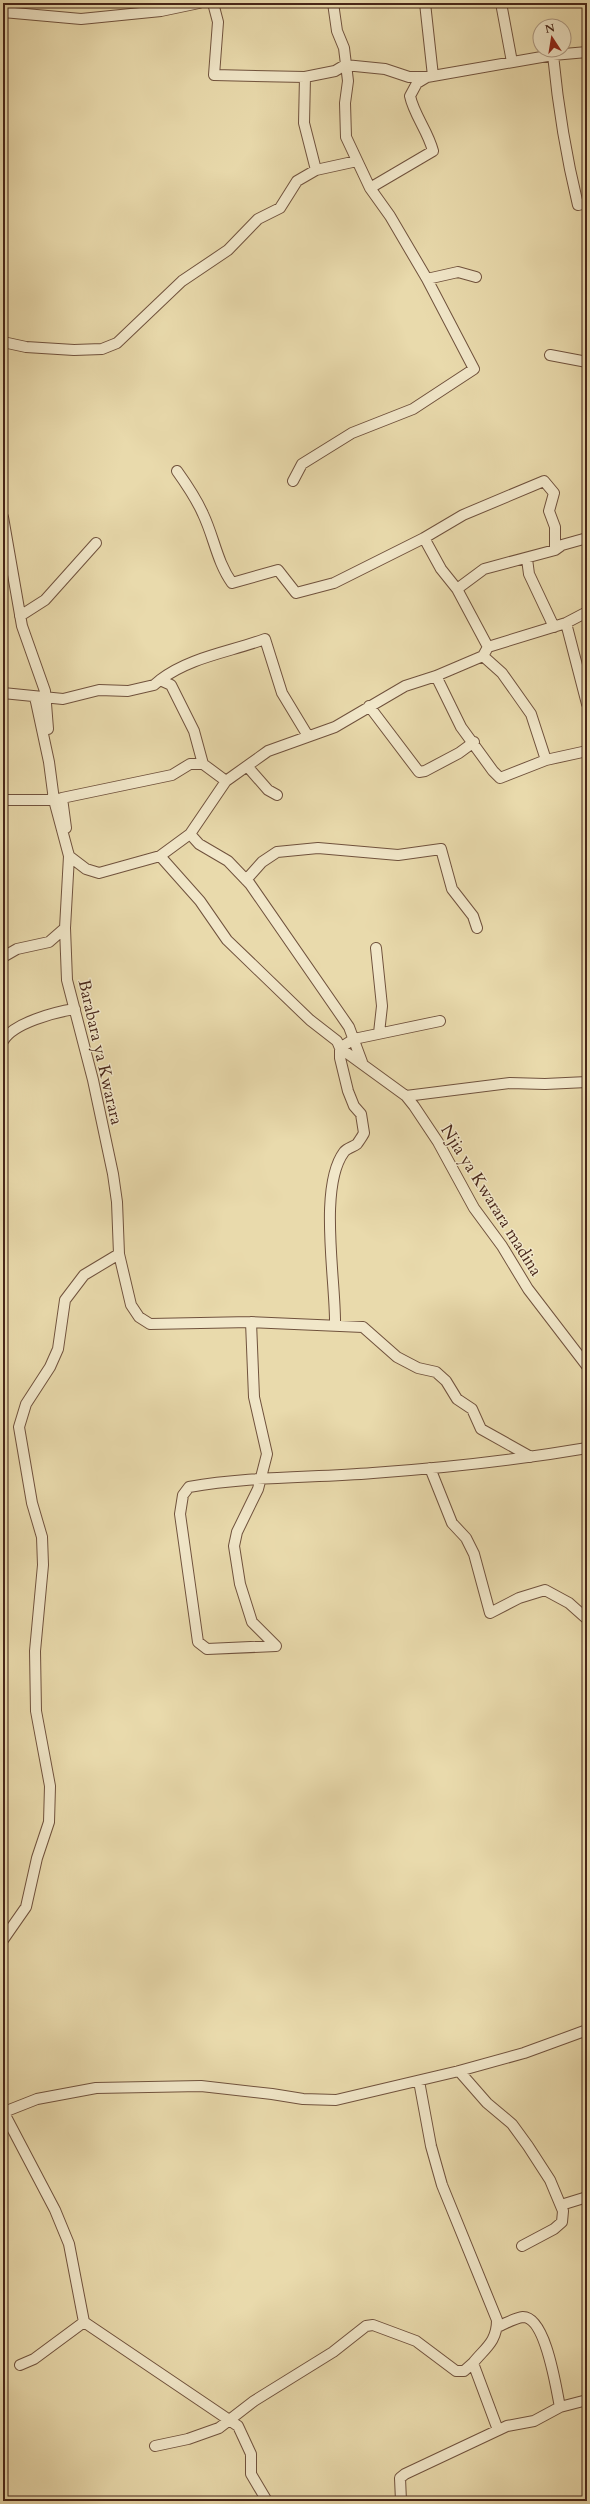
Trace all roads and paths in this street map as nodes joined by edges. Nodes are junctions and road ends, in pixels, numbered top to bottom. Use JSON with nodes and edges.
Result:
{"nodes":[{"id":1,"x":26,"y":3,"type":"edge"},
{"id":2,"x":199,"y":3,"type":"edge"},
{"id":3,"x":213,"y":3,"type":"edge"},
{"id":4,"x":333,"y":3,"type":"edge"},
{"id":5,"x":425,"y":3,"type":"edge"},
{"id":6,"x":501,"y":3,"type":"edge"},
{"id":7,"x":3,"y":12,"type":"edge"},
{"id":8,"x":26,"y":14,"type":"junction"},
{"id":9,"x":587,"y":52,"type":"edge"},
{"id":10,"x":572,"y":53,"type":"edge"},
{"id":11,"x":535,"y":58,"type":"edge"},
{"id":12,"x":553,"y":58,"type":"edge"},
{"id":13,"x":512,"y":62,"type":"junction"},
{"id":14,"x":345,"y":65,"type":"junction"},
{"id":15,"x":305,"y":77,"type":"junction"},
{"id":16,"x":430,"y":77,"type":"junction"},
{"id":17,"x":357,"y":161,"type":"junction"},
{"id":18,"x":316,"y":170,"type":"junction"},
{"id":19,"x":370,"y":188,"type":"junction"},
{"id":20,"x":587,"y":203,"type":"edge"},
{"id":21,"x":476,"y":277,"type":"dead end"},
{"id":22,"x":427,"y":279,"type":"junction"},
{"id":23,"x":3,"y":342,"type":"edge"},
{"id":24,"x":550,"y":355,"type":"dead end"},
{"id":25,"x":587,"y":362,"type":"edge"},
{"id":26,"x":177,"y":471,"type":"dead end"},
{"id":27,"x":294,"y":481,"type":"dead end"},
{"id":28,"x":3,"y":516,"type":"edge"},
{"id":29,"x":424,"y":538,"type":"junction"},
{"id":30,"x":587,"y":538,"type":"edge"},
{"id":31,"x":96,"y":543,"type":"dead end"},
{"id":32,"x":6,"y":547,"type":"edge"},
{"id":33,"x":555,"y":550,"type":"junction"},
{"id":34,"x":527,"y":558,"type":"junction"},
{"id":35,"x":457,"y":589,"type":"junction"},
{"id":36,"x":587,"y":612,"type":"edge"},
{"id":37,"x":20,"y":616,"type":"junction"},
{"id":38,"x":566,"y":623,"type":"junction"},
{"id":39,"x":554,"y":627,"type":"junction"},
{"id":40,"x":486,"y":652,"type":"junction"},
{"id":41,"x":436,"y":676,"type":"junction"},
{"id":42,"x":160,"y":680,"type":"junction"},
{"id":43,"x":3,"y":693,"type":"edge"},
{"id":44,"x":35,"y":697,"type":"junction"},
{"id":45,"x":46,"y":698,"type":"junction"},
{"id":46,"x":587,"y":704,"type":"edge"},
{"id":47,"x":369,"y":706,"type":"junction"},
{"id":48,"x":308,"y":736,"type":"junction"},
{"id":49,"x":474,"y":742,"type":"junction"},
{"id":50,"x":587,"y":751,"type":"edge"},
{"id":51,"x":546,"y":760,"type":"junction"},
{"id":52,"x":203,"y":764,"type":"junction"},
{"id":53,"x":247,"y":766,"type":"junction"},
{"id":54,"x":226,"y":781,"type":"junction"},
{"id":55,"x":277,"y":795,"type":"dead end"},
{"id":56,"x":58,"y":799,"type":"junction"},
{"id":57,"x":3,"y":800,"type":"edge"},
{"id":58,"x":190,"y":834,"type":"junction"},
{"id":59,"x":69,"y":856,"type":"junction"},
{"id":60,"x":160,"y":856,"type":"junction"},
{"id":61,"x":246,"y":880,"type":"junction"},
{"id":62,"x":65,"y":928,"type":"junction"},
{"id":63,"x":477,"y":928,"type":"dead end"},
{"id":64,"x":376,"y":948,"type":"dead end"},
{"id":65,"x":3,"y":957,"type":"edge"},
{"id":66,"x":74,"y":1008,"type":"junction"},
{"id":67,"x":440,"y":1021,"type":"dead end"},
{"id":68,"x":379,"y":1033,"type":"junction"},
{"id":69,"x":354,"y":1039,"type":"junction"},
{"id":70,"x":3,"y":1041,"type":"edge"},
{"id":71,"x":340,"y":1048,"type":"junction"},
{"id":72,"x":362,"y":1062,"type":"junction"},
{"id":73,"x":587,"y":1082,"type":"edge"},
{"id":74,"x":406,"y":1096,"type":"junction"},
{"id":75,"x":119,"y":1254,"type":"junction"},
{"id":76,"x":251,"y":1322,"type":"junction"},
{"id":77,"x":335,"y":1325,"type":"junction"},
{"id":78,"x":587,"y":1366,"type":"edge"},
{"id":79,"x":587,"y":1448,"type":"edge"},
{"id":80,"x":531,"y":1456,"type":"junction"},
{"id":81,"x":430,"y":1468,"type":"junction"},
{"id":82,"x":262,"y":1477,"type":"junction"},
{"id":83,"x":587,"y":1619,"type":"edge"},
{"id":84,"x":3,"y":1940,"type":"edge"},
{"id":85,"x":587,"y":2030,"type":"edge"},
{"id":86,"x":458,"y":2071,"type":"junction"},
{"id":87,"x":419,"y":2081,"type":"junction"},
{"id":88,"x":3,"y":2111,"type":"edge"},
{"id":89,"x":587,"y":2197,"type":"edge"},
{"id":90,"x":561,"y":2206,"type":"junction"},
{"id":91,"x":522,"y":2246,"type":"dead end"},
{"id":92,"x":84,"y":2322,"type":"junction"},
{"id":93,"x":497,"y":2327,"type":"junction"},
{"id":94,"x":473,"y":2363,"type":"junction"},
{"id":95,"x":20,"y":2365,"type":"dead end"},
{"id":96,"x":587,"y":2400,"type":"edge"},
{"id":97,"x":560,"y":2407,"type":"junction"},
{"id":98,"x":230,"y":2421,"type":"junction"},
{"id":99,"x":498,"y":2430,"type":"junction"},
{"id":100,"x":155,"y":2446,"type":"dead end"},
{"id":101,"x":267,"y":2501,"type":"edge"},
{"id":102,"x":401,"y":2501,"type":"edge"}],
"edges":[{"from":1,"to":8,"type":"street"},
{"from":2,"to":8,"type":"street"},
{"from":3,"to":15,"type":"street"},
{"from":4,"to":14,"type":"street"},
{"from":5,"to":16,"type":"street"},
{"from":6,"to":13,"type":"street"},
{"from":7,"to":8,"type":"street"},
{"from":9,"to":10,"type":"street"},
{"from":11,"to":13,"type":"street"},
{"from":12,"to":20,"type":"street"},
{"from":13,"to":16,"type":"street"},
{"from":14,"to":15,"type":"street"},
{"from":14,"to":16,"type":"street"},
{"from":14,"to":17,"type":"street"},
{"from":15,"to":18,"type":"street"},
{"from":16,"to":19,"type":"street"},
{"from":17,"to":18,"type":"street"},
{"from":17,"to":19,"type":"street"},
{"from":18,"to":23,"type":"street"},
{"from":19,"to":22,"type":"street"},
{"from":21,"to":22,"type":"street"},
{"from":22,"to":27,"type":"street"},
{"from":24,"to":25,"type":"street"},
{"from":26,"to":29,"type":"street"},
{"from":28,"to":32,"type":"street","name":"Barabara ya Kwarara"},
{"from":29,"to":33,"type":"street"},
{"from":29,"to":35,"type":"street"},
{"from":30,"to":33,"type":"street"},
{"from":31,"to":37,"type":"street"},
{"from":32,"to":37,"type":"street","name":"Barabara ya Kwarara"},
{"from":33,"to":34,"type":"street"},
{"from":34,"to":35,"type":"street"},
{"from":34,"to":39,"type":"street"},
{"from":35,"to":40,"type":"street"},
{"from":36,"to":38,"type":"street"},
{"from":37,"to":45,"type":"street","name":"Barabara ya Kwarara"},
{"from":38,"to":39,"type":"street"},
{"from":38,"to":46,"type":"street"},
{"from":39,"to":40,"type":"street"},
{"from":40,"to":41,"type":"street"},
{"from":40,"to":51,"type":"street"},
{"from":41,"to":47,"type":"street"},
{"from":41,"to":49,"type":"street"},
{"from":42,"to":45,"type":"street"},
{"from":42,"to":48,"type":"street"},
{"from":42,"to":52,"type":"street"},
{"from":43,"to":44,"type":"street"},
{"from":44,"to":45,"type":"street"},
{"from":44,"to":56,"type":"street","name":"Barabara ya Kwarara"},
{"from":45,"to":56,"type":"street","name":"Barabara ya Kwarara"},
{"from":47,"to":48,"type":"street"},
{"from":47,"to":49,"type":"street"},
{"from":48,"to":53,"type":"street"},
{"from":49,"to":51,"type":"street"},
{"from":50,"to":51,"type":"street"},
{"from":52,"to":54,"type":"street"},
{"from":52,"to":56,"type":"street"},
{"from":53,"to":54,"type":"street"},
{"from":53,"to":55,"type":"street"},
{"from":54,"to":58,"type":"street"},
{"from":56,"to":57,"type":"street"},
{"from":56,"to":59,"type":"street","name":"Barabara ya Kwarara"},
{"from":58,"to":60,"type":"street"},
{"from":58,"to":61,"type":"street"},
{"from":59,"to":60,"type":"street"},
{"from":59,"to":62,"type":"street","name":"Barabara ya Kwarara"},
{"from":60,"to":71,"type":"street"},
{"from":61,"to":63,"type":"street"},
{"from":61,"to":69,"type":"street"},
{"from":62,"to":65,"type":"street"},
{"from":62,"to":66,"type":"street","name":"Barabara ya Kwarara"},
{"from":64,"to":68,"type":"street"},
{"from":66,"to":70,"type":"street"},
{"from":66,"to":75,"type":"street","name":"Barabara ya Kwarara"},
{"from":67,"to":68,"type":"street"},
{"from":68,"to":69,"type":"street"},
{"from":69,"to":71,"type":"street"},
{"from":69,"to":72,"type":"street"},
{"from":71,"to":72,"type":"street"},
{"from":71,"to":77,"type":"street"},
{"from":72,"to":74,"type":"street"},
{"from":73,"to":74,"type":"street"},
{"from":74,"to":78,"type":"street","name":"Njia ya Kwarara madina"},
{"from":75,"to":76,"type":"street","name":"Barabara ya Kwarara"},
{"from":75,"to":84,"type":"street"},
{"from":76,"to":77,"type":"street","name":"Barabara ya Kwarara"},
{"from":76,"to":82,"type":"street"},
{"from":77,"to":80,"type":"street","name":"Barabara ya Kwarara"},
{"from":79,"to":80,"type":"street"},
{"from":80,"to":81,"type":"street"},
{"from":81,"to":82,"type":"street"},
{"from":81,"to":83,"type":"street"},
{"from":82,"to":82,"type":"street"},
{"from":85,"to":86,"type":"street"},
{"from":86,"to":87,"type":"street"},
{"from":86,"to":90,"type":"street"},
{"from":87,"to":88,"type":"street"},
{"from":87,"to":93,"type":"street"},
{"from":88,"to":92,"type":"street"},
{"from":89,"to":90,"type":"street"},
{"from":90,"to":91,"type":"street"},
{"from":92,"to":95,"type":"street"},
{"from":92,"to":98,"type":"street"},
{"from":93,"to":94,"type":"street"},
{"from":93,"to":97,"type":"street"},
{"from":94,"to":98,"type":"street"},
{"from":94,"to":99,"type":"street"},
{"from":96,"to":97,"type":"street"},
{"from":97,"to":99,"type":"street"},
{"from":98,"to":100,"type":"street"},
{"from":98,"to":101,"type":"street"},
{"from":99,"to":102,"type":"street"}]}
